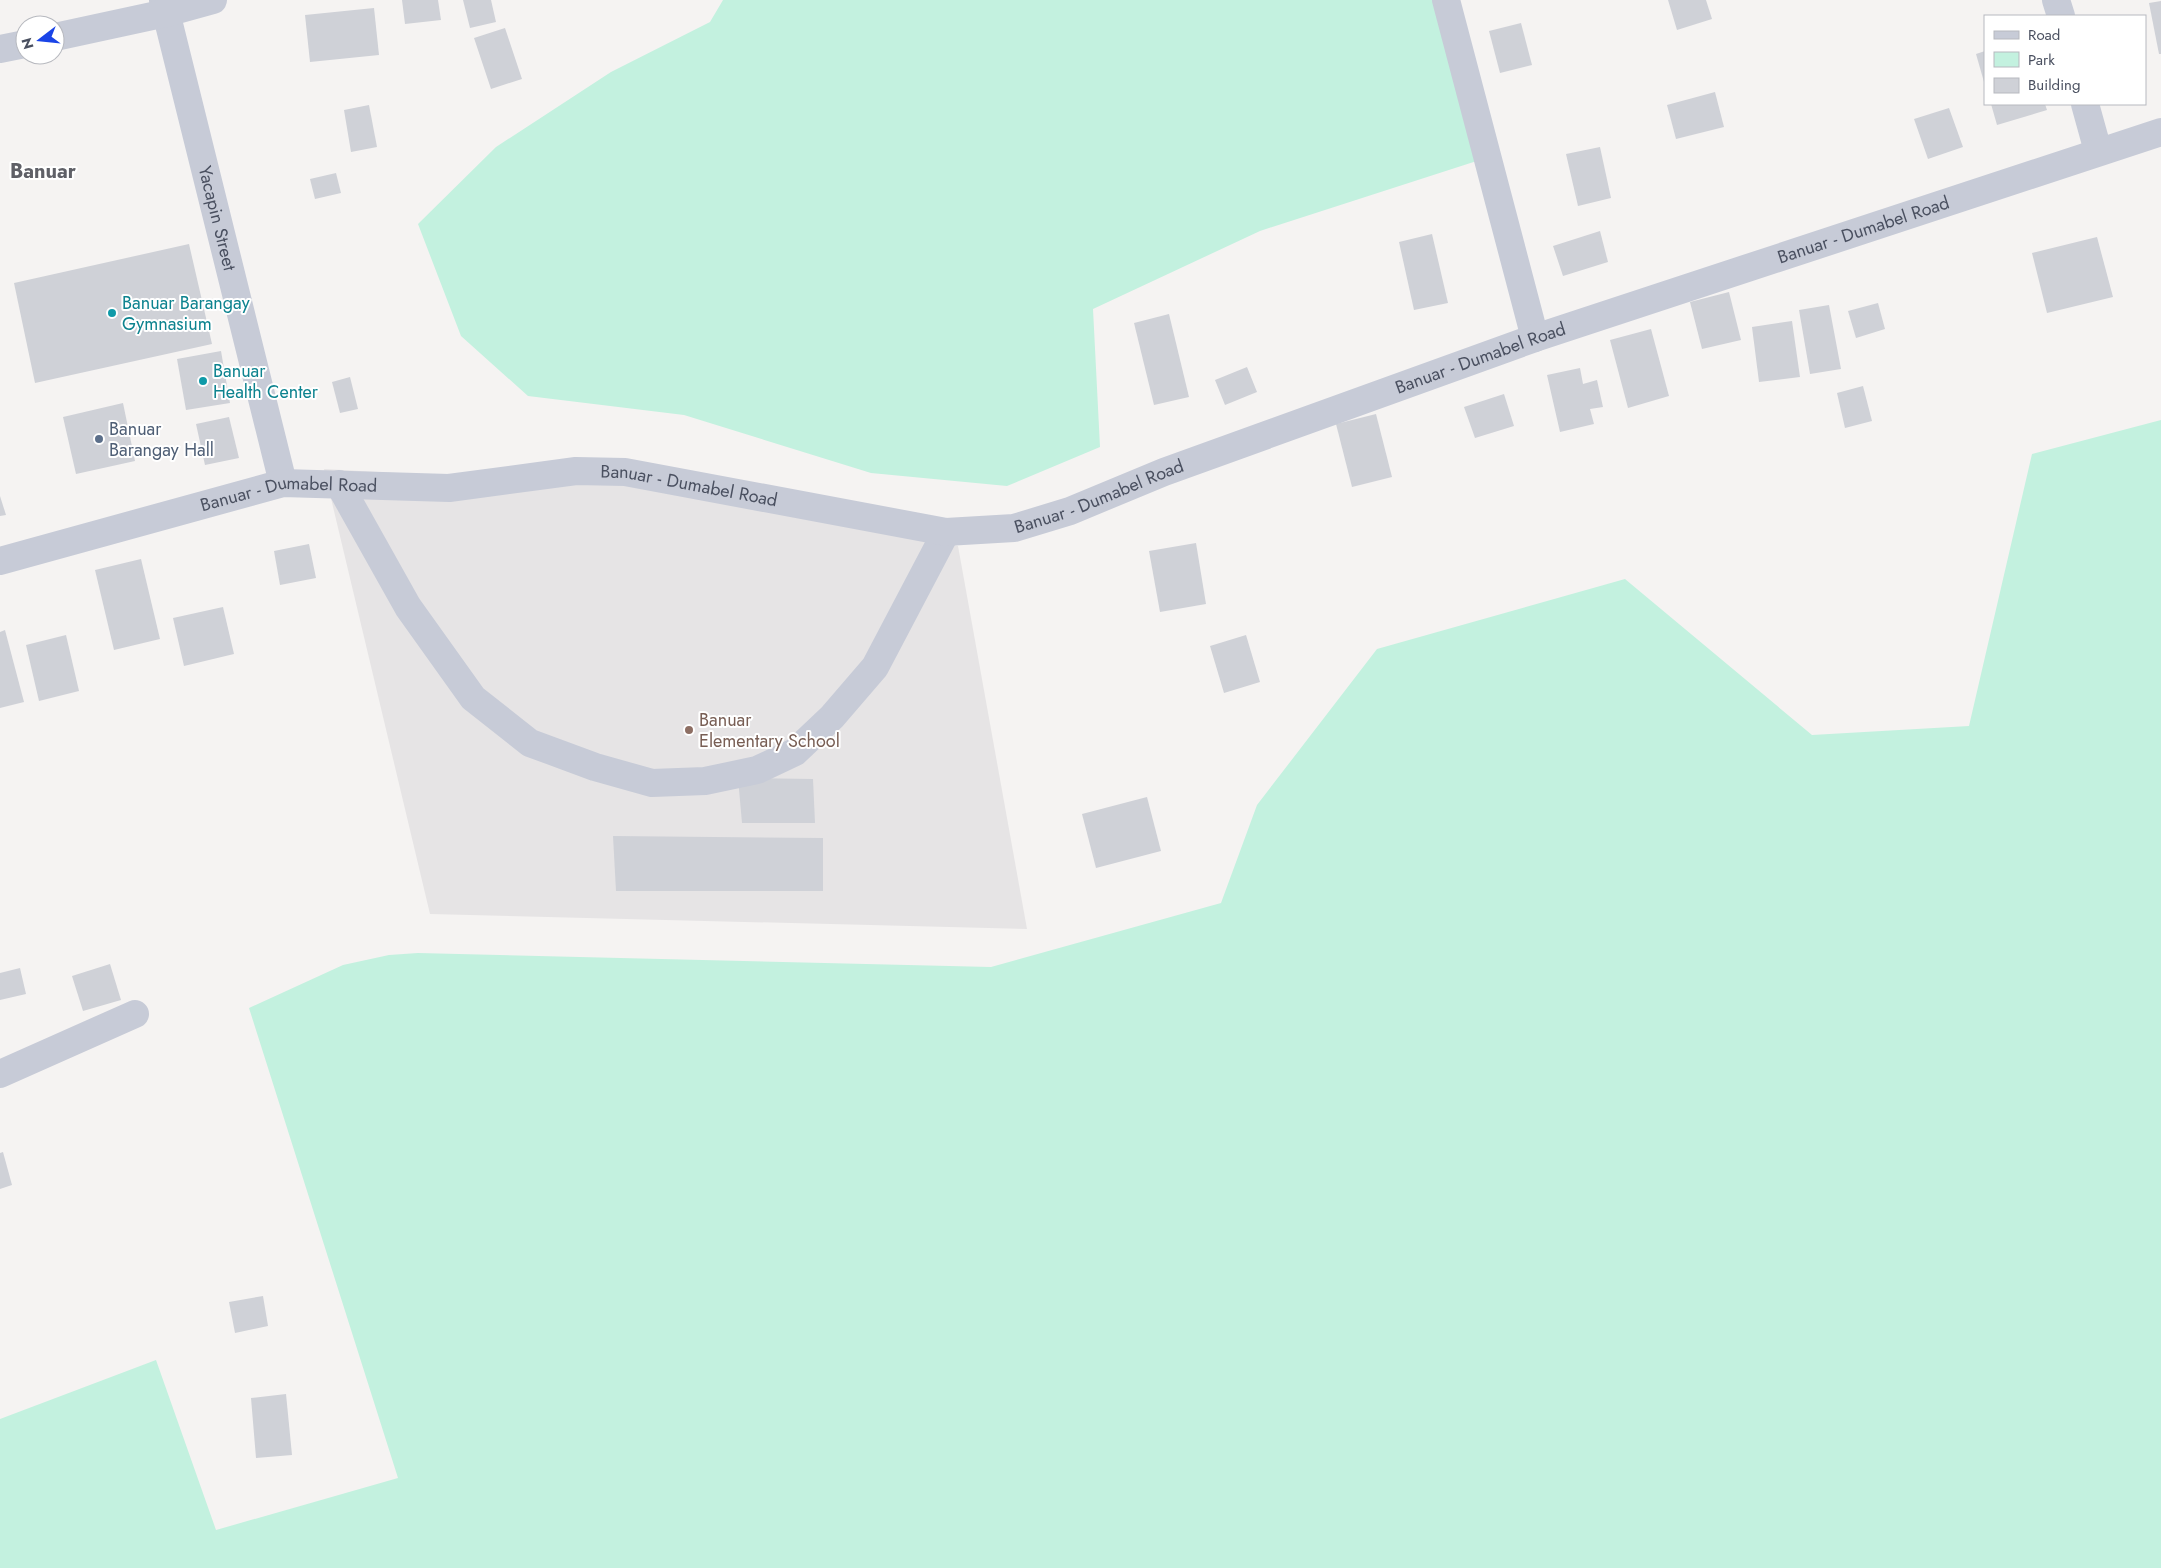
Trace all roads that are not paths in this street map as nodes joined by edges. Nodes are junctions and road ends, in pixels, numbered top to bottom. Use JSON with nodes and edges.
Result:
{"nodes":[{"id":1,"x":213,"y":0,"type":"edge"},
{"id":2,"x":1446,"y":0,"type":"edge"},
{"id":3,"x":2056,"y":0,"type":"edge"},
{"id":4,"x":164,"y":7,"type":"edge"},
{"id":5,"x":2061,"y":15,"type":"edge"},
{"id":6,"x":65,"y":34,"type":"edge"},
{"id":7,"x":15,"y":46,"type":"edge"},
{"id":8,"x":0,"y":49,"type":"edge"},
{"id":9,"x":2085,"y":105,"type":"edge"},
{"id":10,"x":2161,"y":132,"type":"edge"},
{"id":11,"x":2098,"y":151,"type":"junction"},
{"id":12,"x":1535,"y":338,"type":"junction"},
{"id":13,"x":283,"y":483,"type":"junction"},
{"id":14,"x":339,"y":484,"type":"junction"},
{"id":15,"x":946,"y":532,"type":"junction"},
{"id":16,"x":0,"y":561,"type":"edge"},
{"id":17,"x":135,"y":1014,"type":"dead end"},
{"id":18,"x":0,"y":1074,"type":"edge"}],
"edges":[{"from":1,"to":4,"type":"street"},
{"from":2,"to":12,"type":"street"},
{"from":3,"to":5,"type":"street"},
{"from":4,"to":6,"type":"street"},
{"from":4,"to":13,"type":"street","name":"Yacapin Street"},
{"from":7,"to":8,"type":"street"},
{"from":9,"to":11,"type":"street"},
{"from":10,"to":11,"type":"street","name":"Banuar - Dumabel Road"},
{"from":11,"to":12,"type":"street","name":"Banuar - Dumabel Road"},
{"from":12,"to":15,"type":"street","name":"Banuar - Dumabel Road"},
{"from":13,"to":14,"type":"street","name":"Banuar - Dumabel Road"},
{"from":13,"to":16,"type":"street","name":"Banuar - Dumabel Road"},
{"from":14,"to":15,"type":"street","name":"Banuar - Dumabel Road"},
{"from":14,"to":15,"type":"street"},
{"from":17,"to":18,"type":"street"}]}
